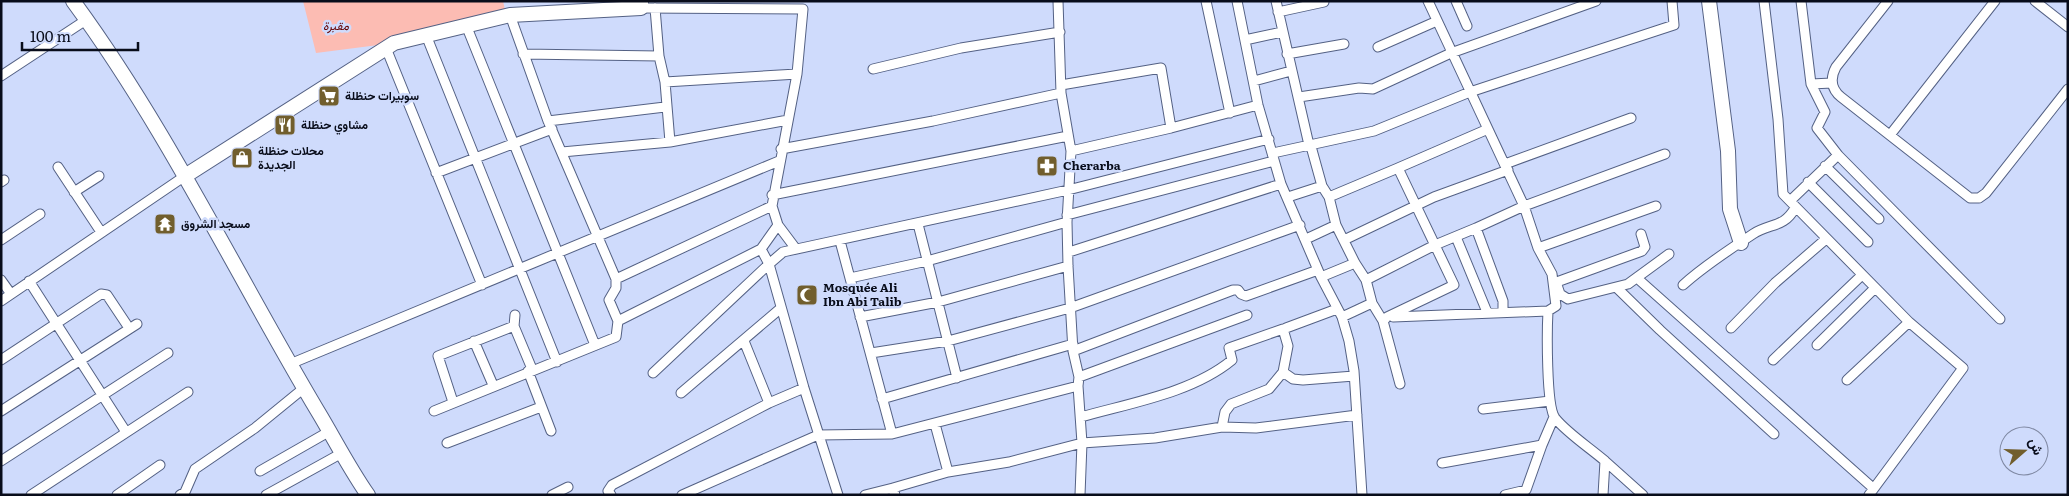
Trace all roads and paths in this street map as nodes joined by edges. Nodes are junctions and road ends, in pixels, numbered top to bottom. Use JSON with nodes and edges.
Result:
{"nodes":[{"id":1,"x":73,"y":1,"type":"edge"},
{"id":2,"x":1058,"y":1,"type":"edge"},
{"id":3,"x":1206,"y":1,"type":"edge"},
{"id":4,"x":1237,"y":1,"type":"edge"},
{"id":5,"x":1276,"y":1,"type":"edge"},
{"id":6,"x":1428,"y":1,"type":"edge"},
{"id":7,"x":1456,"y":1,"type":"edge"},
{"id":8,"x":1596,"y":1,"type":"edge"},
{"id":9,"x":1708,"y":1,"type":"edge"},
{"id":10,"x":1764,"y":1,"type":"edge"},
{"id":11,"x":1801,"y":1,"type":"edge"},
{"id":12,"x":1888,"y":1,"type":"edge"},
{"id":13,"x":1996,"y":1,"type":"edge"},
{"id":14,"x":2035,"y":1,"type":"edge"},
{"id":15,"x":1324,"y":2,"type":"edge"},
{"id":16,"x":1673,"y":2,"type":"edge"},
{"id":17,"x":641,"y":5,"type":"edge"},
{"id":18,"x":655,"y":8,"type":"junction"},
{"id":19,"x":1278,"y":12,"type":"junction"},
{"id":20,"x":510,"y":15,"type":"junction"},
{"id":21,"x":86,"y":20,"type":"junction"},
{"id":22,"x":1437,"y":21,"type":"junction"},
{"id":23,"x":466,"y":25,"type":"junction"},
{"id":24,"x":1467,"y":26,"type":"dead end"},
{"id":25,"x":2068,"y":27,"type":"edge"},
{"id":26,"x":1060,"y":32,"type":"junction"},
{"id":27,"x":1282,"y":32,"type":"junction"},
{"id":28,"x":426,"y":35,"type":"junction"},
{"id":29,"x":1245,"y":40,"type":"junction"},
{"id":30,"x":1344,"y":44,"type":"dead end"},
{"id":31,"x":1378,"y":47,"type":"dead end"},
{"id":32,"x":386,"y":48,"type":"junction"},
{"id":33,"x":1451,"y":53,"type":"junction"},
{"id":34,"x":523,"y":54,"type":"junction"},
{"id":35,"x":1287,"y":54,"type":"junction"},
{"id":36,"x":659,"y":56,"type":"junction"},
{"id":37,"x":873,"y":69,"type":"dead end"},
{"id":38,"x":1291,"y":71,"type":"junction"},
{"id":39,"x":797,"y":74,"type":"junction"},
{"id":40,"x":1,"y":76,"type":"edge"},
{"id":41,"x":1254,"y":81,"type":"junction"},
{"id":42,"x":665,"y":82,"type":"junction"},
{"id":43,"x":1832,"y":83,"type":"junction"},
{"id":44,"x":1811,"y":84,"type":"junction"},
{"id":45,"x":1061,"y":89,"type":"junction"},
{"id":46,"x":2068,"y":89,"type":"edge"},
{"id":47,"x":1470,"y":92,"type":"junction"},
{"id":48,"x":1299,"y":97,"type":"junction"},
{"id":49,"x":1258,"y":105,"type":"junction"},
{"id":50,"x":665,"y":107,"type":"junction"},
{"id":51,"x":1230,"y":112,"type":"junction"},
{"id":52,"x":1631,"y":118,"type":"dead end"},
{"id":53,"x":788,"y":120,"type":"junction"},
{"id":54,"x":550,"y":125,"type":"junction"},
{"id":55,"x":1171,"y":128,"type":"junction"},
{"id":56,"x":1488,"y":129,"type":"junction"},
{"id":57,"x":1890,"y":135,"type":"junction"},
{"id":58,"x":1068,"y":136,"type":"junction"},
{"id":59,"x":1269,"y":139,"type":"junction"},
{"id":60,"x":670,"y":142,"type":"junction"},
{"id":61,"x":514,"y":143,"type":"junction"},
{"id":62,"x":1309,"y":144,"type":"junction"},
{"id":63,"x":781,"y":149,"type":"junction"},
{"id":64,"x":1071,"y":151,"type":"junction"},
{"id":65,"x":562,"y":152,"type":"junction"},
{"id":66,"x":1665,"y":154,"type":"dead end"},
{"id":67,"x":1838,"y":155,"type":"junction"},
{"id":68,"x":1274,"y":157,"type":"junction"},
{"id":69,"x":475,"y":158,"type":"junction"},
{"id":70,"x":780,"y":161,"type":"junction"},
{"id":71,"x":1825,"y":166,"type":"junction"},
{"id":72,"x":58,"y":167,"type":"dead end"},
{"id":73,"x":1506,"y":167,"type":"junction"},
{"id":74,"x":1398,"y":168,"type":"junction"},
{"id":75,"x":436,"y":172,"type":"junction"},
{"id":76,"x":99,"y":176,"type":"dead end"},
{"id":77,"x":185,"y":176,"type":"junction"},
{"id":78,"x":1808,"y":182,"type":"junction"},
{"id":79,"x":1281,"y":184,"type":"junction"},
{"id":80,"x":1322,"y":186,"type":"junction"},
{"id":81,"x":1068,"y":190,"type":"junction"},
{"id":82,"x":74,"y":192,"type":"junction"},
{"id":83,"x":772,"y":195,"type":"junction"},
{"id":84,"x":1329,"y":197,"type":"junction"},
{"id":85,"x":1288,"y":198,"type":"junction"},
{"id":86,"x":1793,"y":204,"type":"junction"},
{"id":87,"x":1417,"y":205,"type":"junction"},
{"id":88,"x":772,"y":206,"type":"junction"},
{"id":89,"x":1524,"y":206,"type":"junction"},
{"id":90,"x":1656,"y":206,"type":"dead end"},
{"id":91,"x":40,"y":214,"type":"dead end"},
{"id":92,"x":1067,"y":219,"type":"junction"},
{"id":93,"x":1879,"y":219,"type":"dead end"},
{"id":94,"x":918,"y":224,"type":"junction"},
{"id":95,"x":778,"y":225,"type":"junction"},
{"id":96,"x":1300,"y":225,"type":"junction"},
{"id":97,"x":1336,"y":225,"type":"junction"},
{"id":98,"x":1476,"y":228,"type":"junction"},
{"id":99,"x":101,"y":232,"type":"junction"},
{"id":100,"x":1641,"y":234,"type":"dead end"},
{"id":101,"x":1456,"y":237,"type":"junction"},
{"id":102,"x":599,"y":238,"type":"junction"},
{"id":103,"x":1826,"y":239,"type":"junction"},
{"id":104,"x":1,"y":240,"type":"edge"},
{"id":105,"x":1306,"y":240,"type":"junction"},
{"id":106,"x":1344,"y":240,"type":"junction"},
{"id":107,"x":840,"y":241,"type":"junction"},
{"id":108,"x":1868,"y":242,"type":"dead end"},
{"id":109,"x":1741,"y":243,"type":"junction"},
{"id":110,"x":1435,"y":245,"type":"junction"},
{"id":111,"x":1538,"y":248,"type":"junction"},
{"id":112,"x":761,"y":249,"type":"junction"},
{"id":113,"x":796,"y":249,"type":"junction"},
{"id":114,"x":1069,"y":252,"type":"junction"},
{"id":115,"x":559,"y":254,"type":"junction"},
{"id":116,"x":1669,"y":254,"type":"dead end"},
{"id":117,"x":927,"y":261,"type":"junction"},
{"id":118,"x":1355,"y":263,"type":"junction"},
{"id":119,"x":769,"y":264,"type":"junction"},
{"id":120,"x":1068,"y":266,"type":"junction"},
{"id":121,"x":520,"y":269,"type":"junction"},
{"id":122,"x":1320,"y":273,"type":"junction"},
{"id":123,"x":1862,"y":275,"type":"junction"},
{"id":124,"x":850,"y":278,"type":"junction"},
{"id":125,"x":1637,"y":278,"type":"junction"},
{"id":126,"x":616,"y":279,"type":"junction"},
{"id":127,"x":1,"y":280,"type":"edge"},
{"id":128,"x":1366,"y":280,"type":"junction"},
{"id":129,"x":29,"y":281,"type":"junction"},
{"id":130,"x":1555,"y":283,"type":"junction"},
{"id":131,"x":482,"y":285,"type":"junction"},
{"id":132,"x":1683,"y":285,"type":"dead end"},
{"id":133,"x":1617,"y":288,"type":"junction"},
{"id":134,"x":1875,"y":288,"type":"junction"},
{"id":135,"x":11,"y":294,"type":"junction"},
{"id":136,"x":1,"y":301,"type":"edge"},
{"id":137,"x":938,"y":302,"type":"junction"},
{"id":138,"x":1372,"y":303,"type":"junction"},
{"id":139,"x":781,"y":308,"type":"junction"},
{"id":140,"x":1070,"y":308,"type":"junction"},
{"id":141,"x":1548,"y":311,"type":"junction"},
{"id":142,"x":1487,"y":312,"type":"junction"},
{"id":143,"x":1503,"y":312,"type":"junction"},
{"id":144,"x":1340,"y":313,"type":"junction"},
{"id":145,"x":515,"y":315,"type":"dead end"},
{"id":146,"x":1247,"y":315,"type":"dead end"},
{"id":147,"x":860,"y":317,"type":"junction"},
{"id":148,"x":1385,"y":319,"type":"junction"},
{"id":149,"x":2000,"y":319,"type":"dead end"},
{"id":150,"x":618,"y":321,"type":"junction"},
{"id":151,"x":1909,"y":322,"type":"junction"},
{"id":152,"x":56,"y":324,"type":"junction"},
{"id":153,"x":514,"y":326,"type":"junction"},
{"id":154,"x":1286,"y":328,"type":"dead end"},
{"id":155,"x":1731,"y":328,"type":"dead end"},
{"id":156,"x":474,"y":341,"type":"junction"},
{"id":157,"x":744,"y":341,"type":"junction"},
{"id":158,"x":948,"y":341,"type":"junction"},
{"id":159,"x":595,"y":345,"type":"junction"},
{"id":160,"x":1817,"y":345,"type":"dead end"},
{"id":161,"x":1073,"y":347,"type":"junction"},
{"id":162,"x":168,"y":353,"type":"dead end"},
{"id":163,"x":871,"y":353,"type":"junction"},
{"id":164,"x":1,"y":360,"type":"edge"},
{"id":165,"x":81,"y":360,"type":"junction"},
{"id":166,"x":1773,"y":360,"type":"dead end"},
{"id":167,"x":558,"y":362,"type":"junction"},
{"id":168,"x":290,"y":364,"type":"junction"},
{"id":169,"x":530,"y":370,"type":"junction"},
{"id":170,"x":1283,"y":372,"type":"junction"},
{"id":171,"x":652,"y":373,"type":"dead end"},
{"id":172,"x":1354,"y":376,"type":"junction"},
{"id":173,"x":957,"y":378,"type":"junction"},
{"id":174,"x":1847,"y":380,"type":"dead end"},
{"id":175,"x":1078,"y":382,"type":"junction"},
{"id":176,"x":1400,"y":384,"type":"dead end"},
{"id":177,"x":493,"y":385,"type":"junction"},
{"id":178,"x":304,"y":388,"type":"junction"},
{"id":179,"x":804,"y":388,"type":"junction"},
{"id":180,"x":188,"y":392,"type":"dead end"},
{"id":181,"x":681,"y":393,"type":"dead end"},
{"id":182,"x":102,"y":396,"type":"junction"},
{"id":183,"x":882,"y":399,"type":"junction"},
{"id":184,"x":1550,"y":401,"type":"junction"},
{"id":185,"x":453,"y":402,"type":"junction"},
{"id":186,"x":769,"y":403,"type":"junction"},
{"id":187,"x":541,"y":407,"type":"junction"},
{"id":188,"x":1483,"y":409,"type":"dead end"},
{"id":189,"x":1,"y":411,"type":"edge"},
{"id":190,"x":434,"y":411,"type":"dead end"},
{"id":191,"x":1357,"y":415,"type":"junction"},
{"id":192,"x":1081,"y":417,"type":"junction"},
{"id":193,"x":1554,"y":417,"type":"junction"},
{"id":194,"x":935,"y":424,"type":"junction"},
{"id":195,"x":1222,"y":427,"type":"junction"},
{"id":196,"x":330,"y":431,"type":"junction"},
{"id":197,"x":551,"y":431,"type":"dead end"},
{"id":198,"x":126,"y":432,"type":"junction"},
{"id":199,"x":892,"y":434,"type":"junction"},
{"id":200,"x":1774,"y":434,"type":"dead end"},
{"id":201,"x":818,"y":435,"type":"junction"},
{"id":202,"x":447,"y":443,"type":"dead end"},
{"id":203,"x":1082,"y":443,"type":"junction"},
{"id":204,"x":1542,"y":445,"type":"junction"},
{"id":205,"x":342,"y":453,"type":"junction"},
{"id":206,"x":1,"y":461,"type":"edge"},
{"id":207,"x":1605,"y":461,"type":"junction"},
{"id":208,"x":1442,"y":463,"type":"dead end"},
{"id":209,"x":160,"y":465,"type":"dead end"},
{"id":210,"x":260,"y":470,"type":"dead end"},
{"id":211,"x":948,"y":472,"type":"junction"},
{"id":212,"x":568,"y":487,"type":"dead end"},
{"id":213,"x":894,"y":491,"type":"edge"},
{"id":214,"x":1871,"y":491,"type":"edge"},
{"id":215,"x":362,"y":493,"type":"edge"},
{"id":216,"x":30,"y":495,"type":"edge"},
{"id":217,"x":117,"y":495,"type":"edge"},
{"id":218,"x":180,"y":495,"type":"edge"},
{"id":219,"x":266,"y":495,"type":"edge"},
{"id":220,"x":552,"y":495,"type":"edge"},
{"id":221,"x":611,"y":495,"type":"edge"},
{"id":222,"x":682,"y":495,"type":"edge"},
{"id":223,"x":838,"y":495,"type":"edge"},
{"id":224,"x":866,"y":495,"type":"edge"},
{"id":225,"x":1080,"y":495,"type":"edge"},
{"id":226,"x":1362,"y":495,"type":"edge"},
{"id":227,"x":1505,"y":495,"type":"edge"},
{"id":228,"x":1602,"y":495,"type":"edge"},
{"id":229,"x":1643,"y":495,"type":"edge"}],
"edges":[{"from":1,"to":21,"type":"street"},
{"from":2,"to":26,"type":"street"},
{"from":3,"to":51,"type":"street"},
{"from":4,"to":29,"type":"street"},
{"from":5,"to":19,"type":"street"},
{"from":6,"to":22,"type":"street"},
{"from":7,"to":24,"type":"street"},
{"from":8,"to":33,"type":"street"},
{"from":9,"to":109,"type":"street"},
{"from":10,"to":86,"type":"street"},
{"from":11,"to":44,"type":"street"},
{"from":12,"to":43,"type":"street"},
{"from":13,"to":57,"type":"street"},
{"from":14,"to":25,"type":"street"},
{"from":15,"to":19,"type":"street"},
{"from":16,"to":47,"type":"street"},
{"from":17,"to":18,"type":"street"},
{"from":17,"to":20,"type":"street"},
{"from":18,"to":36,"type":"street"},
{"from":18,"to":39,"type":"street"},
{"from":19,"to":27,"type":"street"},
{"from":20,"to":23,"type":"street"},
{"from":20,"to":34,"type":"street"},
{"from":21,"to":40,"type":"street"},
{"from":21,"to":77,"type":"street"},
{"from":22,"to":31,"type":"street"},
{"from":22,"to":33,"type":"street"},
{"from":23,"to":28,"type":"street"},
{"from":23,"to":61,"type":"street"},
{"from":26,"to":37,"type":"street"},
{"from":26,"to":45,"type":"street"},
{"from":27,"to":29,"type":"street"},
{"from":27,"to":35,"type":"street"},
{"from":28,"to":32,"type":"street"},
{"from":28,"to":69,"type":"street"},
{"from":29,"to":41,"type":"street"},
{"from":30,"to":35,"type":"street"},
{"from":32,"to":75,"type":"street"},
{"from":32,"to":77,"type":"street"},
{"from":33,"to":47,"type":"street"},
{"from":33,"to":48,"type":"street"},
{"from":34,"to":36,"type":"street"},
{"from":34,"to":54,"type":"street"},
{"from":35,"to":38,"type":"street"},
{"from":36,"to":42,"type":"street"},
{"from":38,"to":41,"type":"street"},
{"from":38,"to":48,"type":"street"},
{"from":39,"to":42,"type":"street"},
{"from":39,"to":53,"type":"street"},
{"from":41,"to":49,"type":"street"},
{"from":42,"to":50,"type":"street"},
{"from":43,"to":44,"type":"street"},
{"from":43,"to":57,"type":"street"},
{"from":44,"to":67,"type":"street"},
{"from":45,"to":55,"type":"street"},
{"from":45,"to":58,"type":"street"},
{"from":45,"to":63,"type":"street"},
{"from":46,"to":57,"type":"street"},
{"from":47,"to":56,"type":"street"},
{"from":47,"to":62,"type":"street"},
{"from":48,"to":62,"type":"street"},
{"from":49,"to":51,"type":"street"},
{"from":49,"to":59,"type":"street"},
{"from":50,"to":54,"type":"street"},
{"from":50,"to":60,"type":"street"},
{"from":51,"to":55,"type":"street"},
{"from":52,"to":73,"type":"street"},
{"from":53,"to":60,"type":"street"},
{"from":53,"to":63,"type":"street"},
{"from":54,"to":61,"type":"street"},
{"from":54,"to":65,"type":"street"},
{"from":55,"to":64,"type":"street"},
{"from":56,"to":73,"type":"street"},
{"from":56,"to":74,"type":"street"},
{"from":58,"to":64,"type":"street"},
{"from":58,"to":83,"type":"street"},
{"from":59,"to":68,"type":"street"},
{"from":59,"to":81,"type":"street"},
{"from":60,"to":65,"type":"street"},
{"from":61,"to":69,"type":"street"},
{"from":61,"to":115,"type":"street"},
{"from":62,"to":68,"type":"street"},
{"from":62,"to":80,"type":"street"},
{"from":63,"to":70,"type":"street"},
{"from":64,"to":81,"type":"street"},
{"from":65,"to":102,"type":"street"},
{"from":66,"to":89,"type":"street"},
{"from":67,"to":71,"type":"street"},
{"from":67,"to":149,"type":"street"},
{"from":68,"to":79,"type":"street"},
{"from":68,"to":92,"type":"street"},
{"from":69,"to":75,"type":"street"},
{"from":69,"to":121,"type":"street"},
{"from":70,"to":83,"type":"street"},
{"from":70,"to":102,"type":"street"},
{"from":71,"to":78,"type":"street"},
{"from":71,"to":93,"type":"street"},
{"from":72,"to":82,"type":"street"},
{"from":73,"to":87,"type":"street"},
{"from":73,"to":89,"type":"street"},
{"from":74,"to":84,"type":"street"},
{"from":74,"to":87,"type":"street"},
{"from":75,"to":131,"type":"street"},
{"from":76,"to":82,"type":"street"},
{"from":77,"to":99,"type":"street"},
{"from":77,"to":168,"type":"street"},
{"from":78,"to":86,"type":"street"},
{"from":78,"to":108,"type":"street"},
{"from":79,"to":85,"type":"street"},
{"from":79,"to":114,"type":"street"},
{"from":80,"to":84,"type":"street"},
{"from":80,"to":85,"type":"street"},
{"from":81,"to":92,"type":"street"},
{"from":81,"to":94,"type":"street"},
{"from":82,"to":99,"type":"street"},
{"from":83,"to":88,"type":"street"},
{"from":84,"to":97,"type":"street"},
{"from":85,"to":96,"type":"street"},
{"from":86,"to":103,"type":"street"},
{"from":86,"to":109,"type":"street"},
{"from":87,"to":106,"type":"street"},
{"from":87,"to":110,"type":"street"},
{"from":88,"to":95,"type":"street"},
{"from":88,"to":126,"type":"street"},
{"from":89,"to":98,"type":"street"},
{"from":89,"to":111,"type":"street"},
{"from":90,"to":111,"type":"street"},
{"from":91,"to":104,"type":"street"},
{"from":92,"to":114,"type":"street"},
{"from":92,"to":117,"type":"street"},
{"from":94,"to":107,"type":"street"},
{"from":94,"to":117,"type":"street"},
{"from":95,"to":112,"type":"street"},
{"from":95,"to":113,"type":"street"},
{"from":96,"to":105,"type":"street"},
{"from":96,"to":140,"type":"street"},
{"from":97,"to":105,"type":"street"},
{"from":97,"to":106,"type":"street"},
{"from":98,"to":101,"type":"street"},
{"from":98,"to":143,"type":"street"},
{"from":99,"to":129,"type":"street"},
{"from":100,"to":130,"type":"street"},
{"from":101,"to":110,"type":"street"},
{"from":101,"to":142,"type":"street"},
{"from":102,"to":115,"type":"street"},
{"from":102,"to":126,"type":"street"},
{"from":103,"to":123,"type":"street"},
{"from":103,"to":155,"type":"street"},
{"from":105,"to":122,"type":"street"},
{"from":106,"to":118,"type":"street"},
{"from":107,"to":113,"type":"street"},
{"from":107,"to":124,"type":"street"},
{"from":109,"to":132,"type":"street"},
{"from":110,"to":128,"type":"street"},
{"from":110,"to":148,"type":"street"},
{"from":111,"to":130,"type":"street"},
{"from":112,"to":119,"type":"street"},
{"from":112,"to":150,"type":"street"},
{"from":113,"to":119,"type":"street"},
{"from":114,"to":120,"type":"street"},
{"from":115,"to":121,"type":"street"},
{"from":115,"to":159,"type":"street"},
{"from":116,"to":125,"type":"street"},
{"from":117,"to":124,"type":"street"},
{"from":117,"to":137,"type":"street"},
{"from":118,"to":122,"type":"street"},
{"from":118,"to":128,"type":"street"},
{"from":119,"to":139,"type":"street"},
{"from":119,"to":171,"type":"street"},
{"from":120,"to":137,"type":"street"},
{"from":120,"to":140,"type":"street"},
{"from":121,"to":131,"type":"street"},
{"from":121,"to":167,"type":"street"},
{"from":122,"to":144,"type":"street"},
{"from":122,"to":161,"type":"street"},
{"from":123,"to":134,"type":"street"},
{"from":123,"to":166,"type":"street"},
{"from":124,"to":147,"type":"street"},
{"from":125,"to":133,"type":"street"},
{"from":125,"to":214,"type":"street"},
{"from":126,"to":150,"type":"street"},
{"from":127,"to":135,"type":"street"},
{"from":128,"to":138,"type":"street"},
{"from":129,"to":135,"type":"street"},
{"from":129,"to":152,"type":"street"},
{"from":130,"to":133,"type":"street"},
{"from":130,"to":141,"type":"street"},
{"from":131,"to":168,"type":"street"},
{"from":133,"to":200,"type":"street"},
{"from":134,"to":151,"type":"street"},
{"from":134,"to":160,"type":"street"},
{"from":135,"to":136,"type":"street"},
{"from":137,"to":147,"type":"street"},
{"from":137,"to":158,"type":"street"},
{"from":138,"to":144,"type":"street"},
{"from":138,"to":148,"type":"street"},
{"from":139,"to":157,"type":"street"},
{"from":139,"to":179,"type":"street"},
{"from":140,"to":158,"type":"street"},
{"from":140,"to":161,"type":"street"},
{"from":141,"to":143,"type":"street"},
{"from":141,"to":184,"type":"street"},
{"from":142,"to":143,"type":"street"},
{"from":142,"to":148,"type":"street"},
{"from":144,"to":154,"type":"street"},
{"from":144,"to":172,"type":"street"},
{"from":145,"to":153,"type":"street"},
{"from":146,"to":175,"type":"street"},
{"from":147,"to":163,"type":"street"},
{"from":148,"to":176,"type":"street"},
{"from":150,"to":159,"type":"street"},
{"from":151,"to":174,"type":"street"},
{"from":151,"to":214,"type":"street"},
{"from":152,"to":164,"type":"street"},
{"from":152,"to":165,"type":"street"},
{"from":152,"to":165,"type":"street"},
{"from":153,"to":156,"type":"street"},
{"from":153,"to":169,"type":"street"},
{"from":156,"to":177,"type":"street"},
{"from":156,"to":185,"type":"street"},
{"from":157,"to":181,"type":"street"},
{"from":157,"to":186,"type":"street"},
{"from":158,"to":163,"type":"street"},
{"from":158,"to":173,"type":"street"},
{"from":159,"to":167,"type":"street"},
{"from":161,"to":173,"type":"street"},
{"from":161,"to":175,"type":"street"},
{"from":162,"to":182,"type":"street"},
{"from":163,"to":183,"type":"street"},
{"from":165,"to":182,"type":"street"},
{"from":165,"to":189,"type":"street"},
{"from":167,"to":169,"type":"street"},
{"from":168,"to":178,"type":"street"},
{"from":169,"to":177,"type":"street"},
{"from":169,"to":187,"type":"street"},
{"from":170,"to":172,"type":"street"},
{"from":170,"to":192,"type":"street"},
{"from":170,"to":195,"type":"street"},
{"from":172,"to":191,"type":"street"},
{"from":173,"to":183,"type":"street"},
{"from":175,"to":192,"type":"street"},
{"from":175,"to":194,"type":"street"},
{"from":177,"to":185,"type":"street"},
{"from":178,"to":196,"type":"street"},
{"from":178,"to":218,"type":"street"},
{"from":179,"to":186,"type":"street"},
{"from":179,"to":201,"type":"street"},
{"from":180,"to":198,"type":"street"},
{"from":182,"to":198,"type":"street"},
{"from":182,"to":206,"type":"street"},
{"from":183,"to":199,"type":"street"},
{"from":184,"to":188,"type":"street"},
{"from":184,"to":193,"type":"street"},
{"from":185,"to":190,"type":"street"},
{"from":186,"to":221,"type":"street"},
{"from":187,"to":197,"type":"street"},
{"from":187,"to":202,"type":"street"},
{"from":191,"to":195,"type":"street"},
{"from":191,"to":226,"type":"street"},
{"from":192,"to":203,"type":"street"},
{"from":193,"to":204,"type":"street"},
{"from":193,"to":207,"type":"street"},
{"from":194,"to":199,"type":"street"},
{"from":194,"to":211,"type":"street"},
{"from":195,"to":203,"type":"street"},
{"from":196,"to":205,"type":"street"},
{"from":196,"to":210,"type":"street"},
{"from":198,"to":216,"type":"street"},
{"from":199,"to":201,"type":"street"},
{"from":201,"to":222,"type":"street"},
{"from":201,"to":223,"type":"street"},
{"from":203,"to":211,"type":"street"},
{"from":203,"to":225,"type":"street"},
{"from":204,"to":208,"type":"street"},
{"from":204,"to":227,"type":"street"},
{"from":205,"to":215,"type":"street"},
{"from":205,"to":219,"type":"street"},
{"from":207,"to":228,"type":"street"},
{"from":207,"to":229,"type":"street"},
{"from":209,"to":217,"type":"street"},
{"from":211,"to":213,"type":"street"},
{"from":212,"to":220,"type":"street"},
{"from":213,"to":224,"type":"street"}]}
